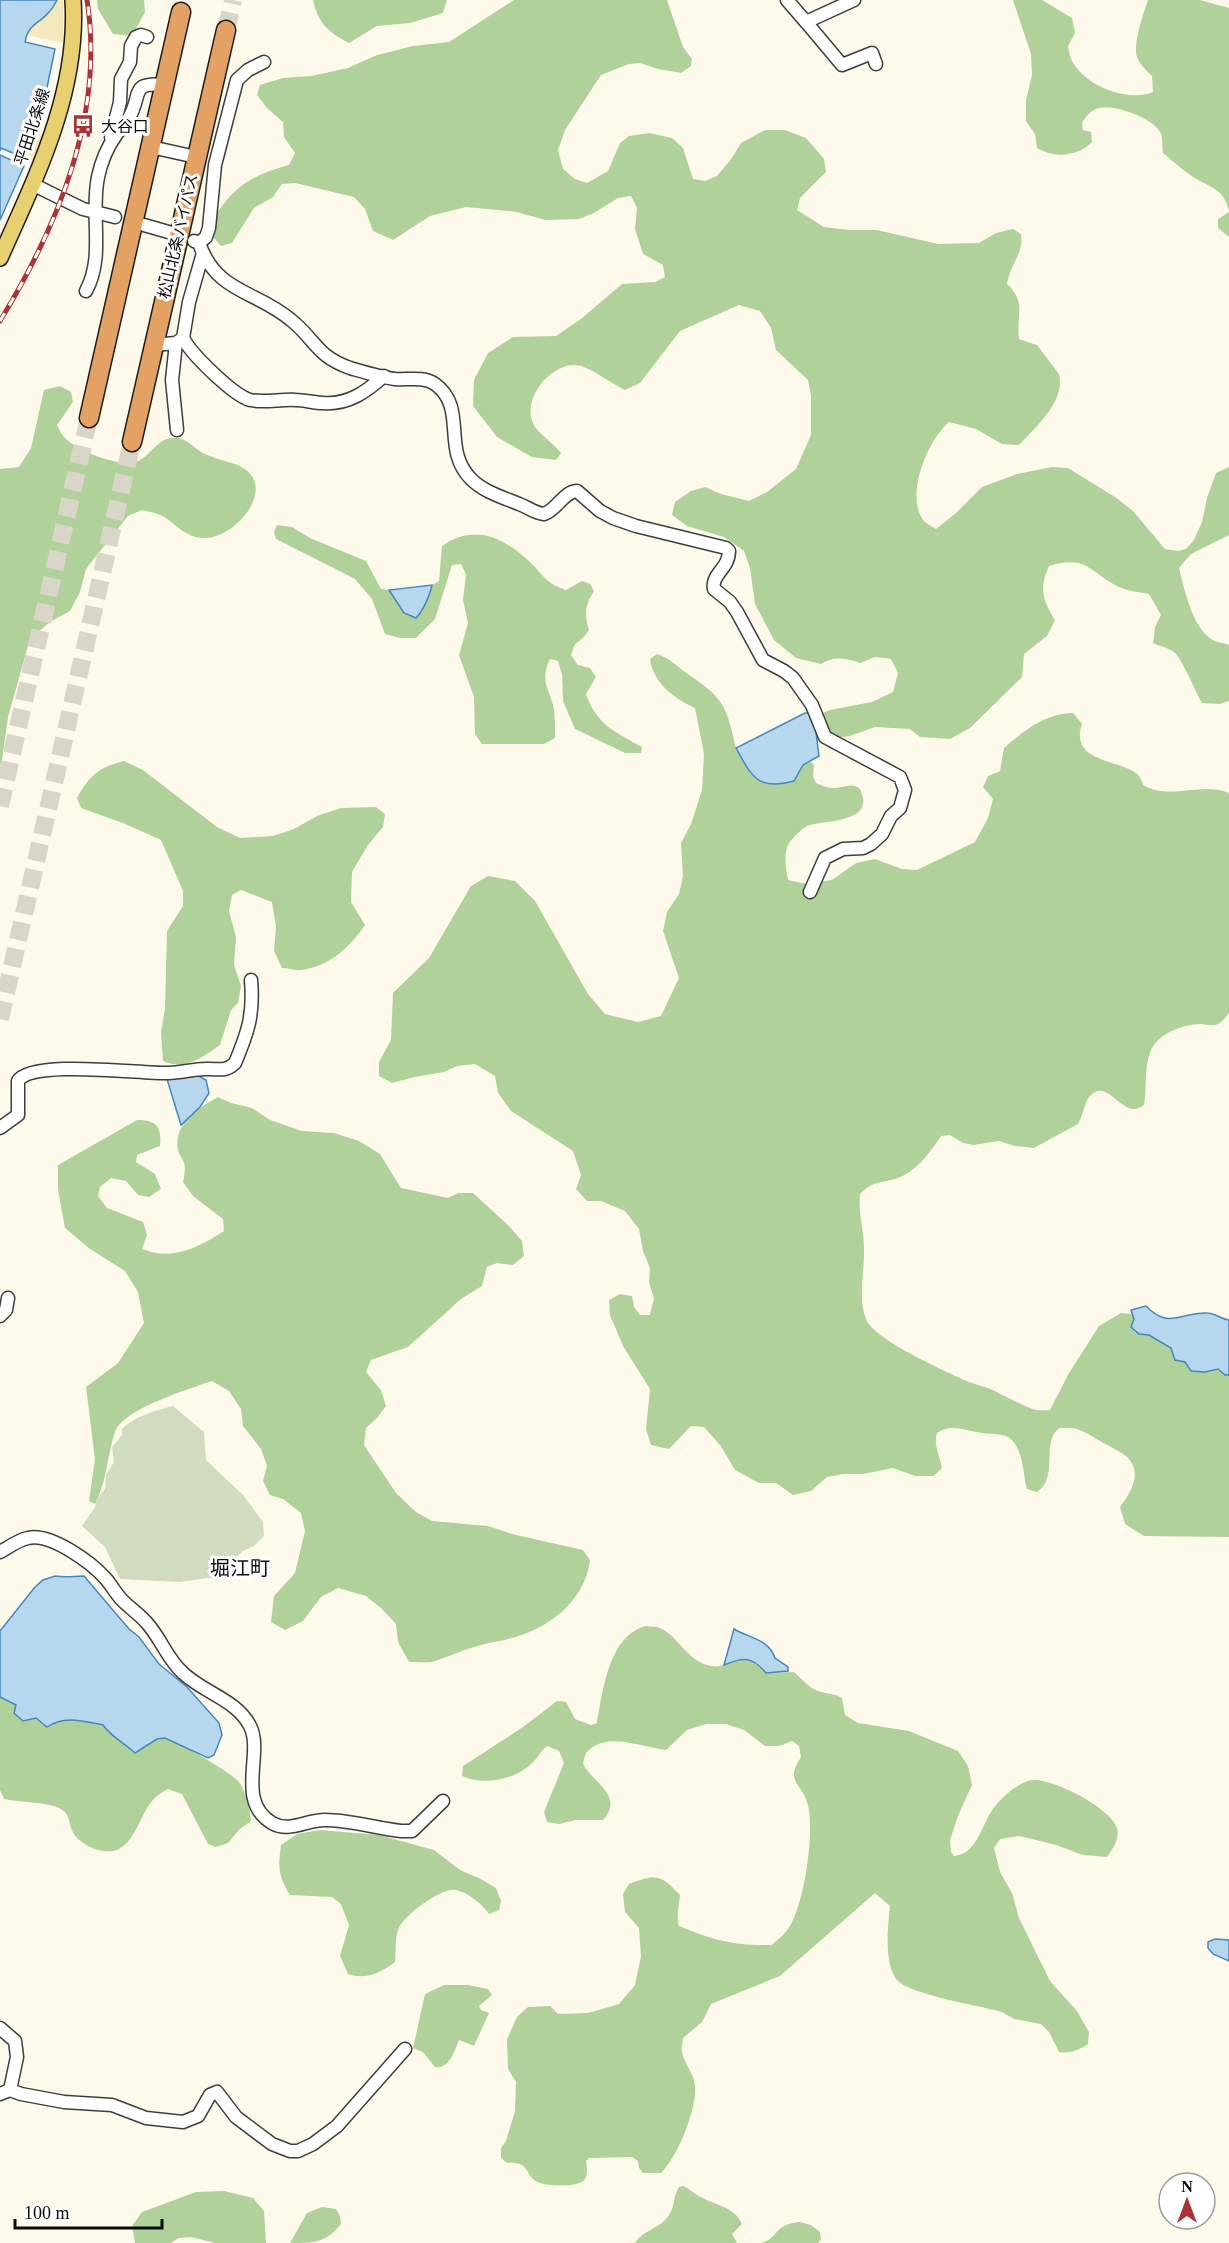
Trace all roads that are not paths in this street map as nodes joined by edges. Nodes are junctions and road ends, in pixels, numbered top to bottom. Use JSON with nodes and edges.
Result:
{"nodes":[{"id":1,"x":73,"y":0,"type":"edge"},
{"id":2,"x":787,"y":0,"type":"edge"},
{"id":3,"x":854,"y":0,"type":"edge"},
{"id":4,"x":181,"y":12,"type":"dead end"},
{"id":5,"x":806,"y":22,"type":"junction"},
{"id":6,"x":226,"y":30,"type":"tunnel mouth"},
{"id":7,"x":147,"y":37,"type":"dead end"},
{"id":8,"x":264,"y":62,"type":"dead end"},
{"id":9,"x":876,"y":64,"type":"dead end"},
{"id":10,"x":164,"y":85,"type":"junction"},
{"id":11,"x":109,"y":147,"type":"junction"},
{"id":12,"x":151,"y":147,"type":"junction"},
{"id":13,"x":196,"y":157,"type":"junction"},
{"id":14,"x":32,"y":184,"type":"junction"},
{"id":15,"x":96,"y":212,"type":"junction"},
{"id":16,"x":115,"y":217,"type":"dead end"},
{"id":17,"x":144,"y":225,"type":"dead end"},
{"id":18,"x":172,"y":233,"type":"dead end"},
{"id":19,"x":199,"y":246,"type":"junction"},
{"id":20,"x":0,"y":258,"type":"edge"},
{"id":21,"x":86,"y":291,"type":"dead end"},
{"id":22,"x":179,"y":341,"type":"junction"},
{"id":23,"x":153,"y":345,"type":"junction"},
{"id":24,"x":384,"y":376,"type":"junction"},
{"id":25,"x":89,"y":418,"type":"tunnel mouth"},
{"id":26,"x":177,"y":430,"type":"dead end"},
{"id":27,"x":132,"y":442,"type":"tunnel mouth"},
{"id":28,"x":810,"y":892,"type":"dead end"},
{"id":29,"x":251,"y":980,"type":"dead end"},
{"id":30,"x":0,"y":1128,"type":"edge"},
{"id":31,"x":8,"y":1298,"type":"dead end"},
{"id":32,"x":0,"y":1316,"type":"edge"},
{"id":33,"x":0,"y":1552,"type":"edge"},
{"id":34,"x":443,"y":1801,"type":"dead end"},
{"id":35,"x":0,"y":2028,"type":"edge"},
{"id":36,"x":405,"y":2049,"type":"dead end"},
{"id":37,"x":5,"y":2092,"type":"edge"}],
"edges":[{"from":1,"to":14,"type":"main road","name":"平田北条線"},
{"from":2,"to":5,"type":"street"},
{"from":3,"to":5,"type":"street"},
{"from":4,"to":10,"type":"highway"},
{"from":5,"to":9,"type":"street"},
{"from":6,"to":13,"type":"highway","name":"松山北条バイパス"},
{"from":7,"to":11,"type":"street"},
{"from":8,"to":19,"type":"street"},
{"from":10,"to":11,"type":"street"},
{"from":10,"to":12,"type":"highway"},
{"from":11,"to":15,"type":"street"},
{"from":12,"to":13,"type":"street"},
{"from":12,"to":25,"type":"highway"},
{"from":13,"to":23,"type":"highway","name":"松山北条バイパス"},
{"from":14,"to":15,"type":"street"},
{"from":14,"to":20,"type":"main road","name":"平田北条線"},
{"from":15,"to":16,"type":"street"},
{"from":15,"to":21,"type":"street"},
{"from":17,"to":18,"type":"street"},
{"from":19,"to":22,"type":"street"},
{"from":19,"to":24,"type":"street"},
{"from":22,"to":23,"type":"street"},
{"from":22,"to":24,"type":"street"},
{"from":22,"to":26,"type":"street"},
{"from":23,"to":27,"type":"highway","name":"松山北条バイパス"},
{"from":24,"to":28,"type":"street"},
{"from":29,"to":30,"type":"street"},
{"from":31,"to":32,"type":"street"},
{"from":33,"to":34,"type":"street"},
{"from":35,"to":37,"type":"street"},
{"from":36,"to":37,"type":"street"}]}
